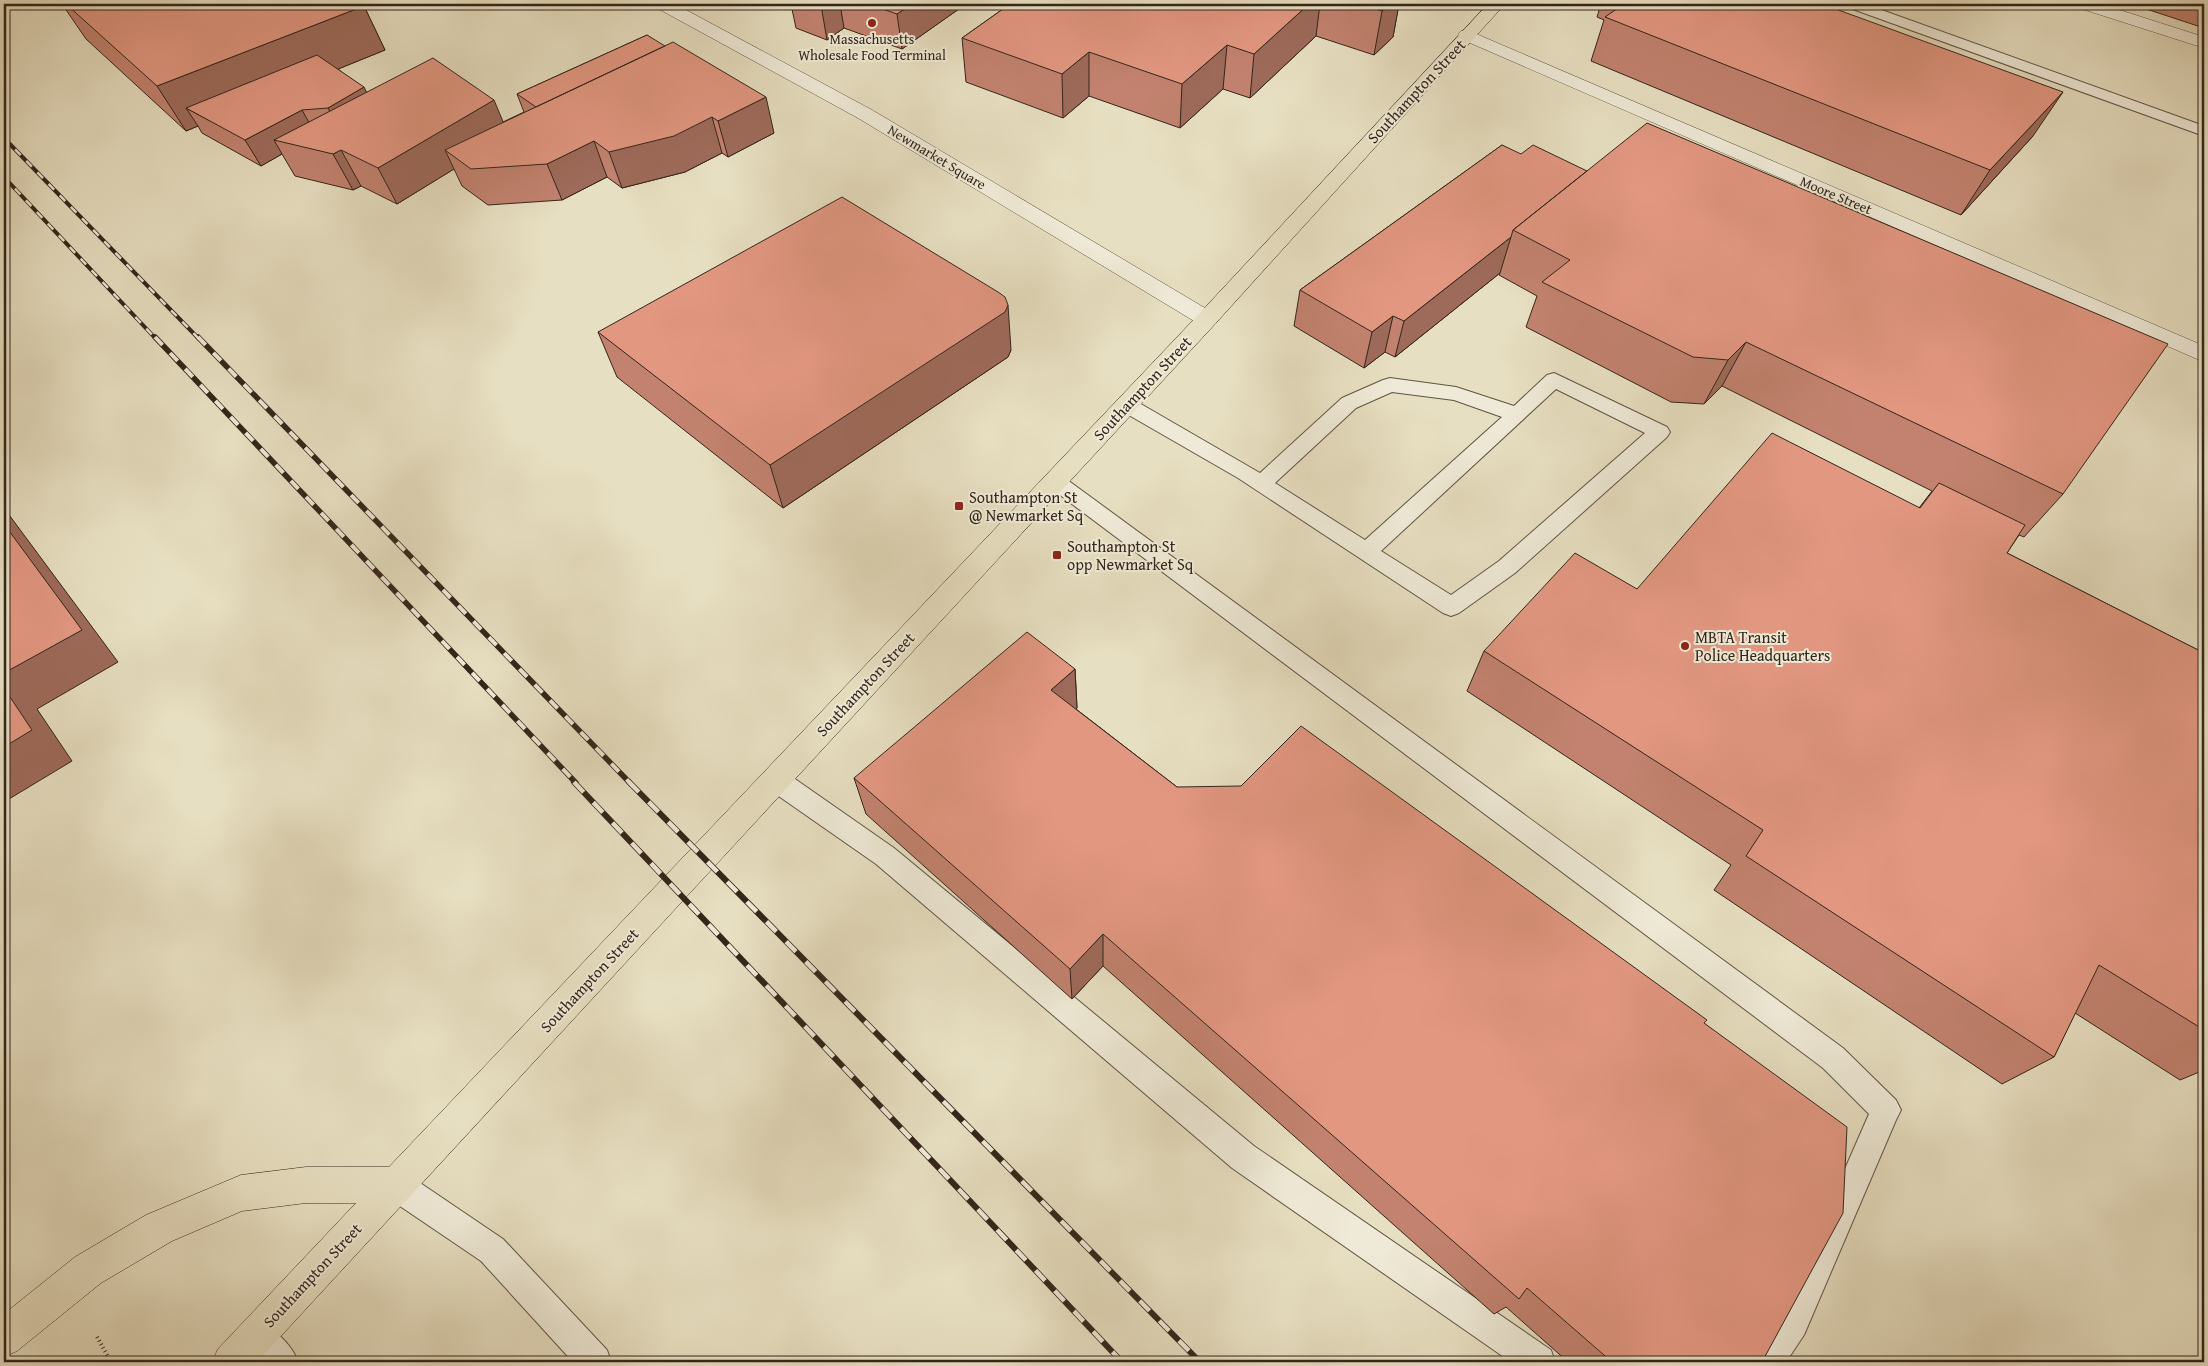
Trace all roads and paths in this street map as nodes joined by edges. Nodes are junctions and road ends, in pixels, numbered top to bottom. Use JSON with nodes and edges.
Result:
{"nodes":[{"id":1,"x":663,"y":4,"type":"edge"},
{"id":2,"x":1497,"y":4,"type":"edge"},
{"id":3,"x":1852,"y":4,"type":"edge"},
{"id":4,"x":2085,"y":4,"type":"edge"},
{"id":5,"x":1467,"y":35,"type":"junction"},
{"id":6,"x":2204,"y":43,"type":"edge"},
{"id":7,"x":2204,"y":131,"type":"edge"},
{"id":8,"x":1207,"y":319,"type":"junction"},
{"id":9,"x":2204,"y":355,"type":"edge"},
{"id":10,"x":1127,"y":405,"type":"junction"},
{"id":11,"x":1517,"y":415,"type":"junction"},
{"id":12,"x":1056,"y":481,"type":"junction"},
{"id":13,"x":1261,"y":484,"type":"junction"},
{"id":14,"x":1366,"y":552,"type":"junction"},
{"id":15,"x":776,"y":780,"type":"junction"},
{"id":16,"x":396,"y":1186,"type":"junction"},
{"id":17,"x":255,"y":1336,"type":"junction"},
{"id":18,"x":97,"y":1337,"type":"dead end"},
{"id":19,"x":4,"y":1338,"type":"edge"},
{"id":20,"x":111,"y":1362,"type":"edge"},
{"id":21,"x":231,"y":1362,"type":"edge"},
{"id":22,"x":282,"y":1362,"type":"edge"},
{"id":23,"x":595,"y":1362,"type":"edge"},
{"id":24,"x":1540,"y":1362,"type":"edge"},
{"id":25,"x":1766,"y":1362,"type":"edge"}],
"edges":[{"from":1,"to":8,"type":"street","name":"Newmarket Square"},
{"from":2,"to":5,"type":"main road","name":"Southampton Street"},
{"from":3,"to":7,"type":"lane"},
{"from":4,"to":6,"type":"street"},
{"from":5,"to":8,"type":"main road","name":"Southampton Street"},
{"from":5,"to":9,"type":"street","name":"Moore Street"},
{"from":8,"to":10,"type":"main road","name":"Southampton Street"},
{"from":10,"to":12,"type":"main road","name":"Southampton Street"},
{"from":10,"to":13,"type":"lane"},
{"from":11,"to":13,"type":"lane"},
{"from":11,"to":14,"type":"lane"},
{"from":11,"to":14,"type":"lane"},
{"from":12,"to":15,"type":"main road","name":"Southampton Street"},
{"from":12,"to":25,"type":"lane"},
{"from":13,"to":14,"type":"lane"},
{"from":15,"to":16,"type":"main road","name":"Southampton Street"},
{"from":15,"to":24,"type":"lane"},
{"from":16,"to":17,"type":"main road","name":"Southampton Street"},
{"from":16,"to":19,"type":"main road"},
{"from":16,"to":23,"type":"lane"},
{"from":17,"to":21,"type":"main road","name":"Southampton Street"},
{"from":17,"to":22,"type":"lane"},
{"from":18,"to":20,"type":"path"}]}
